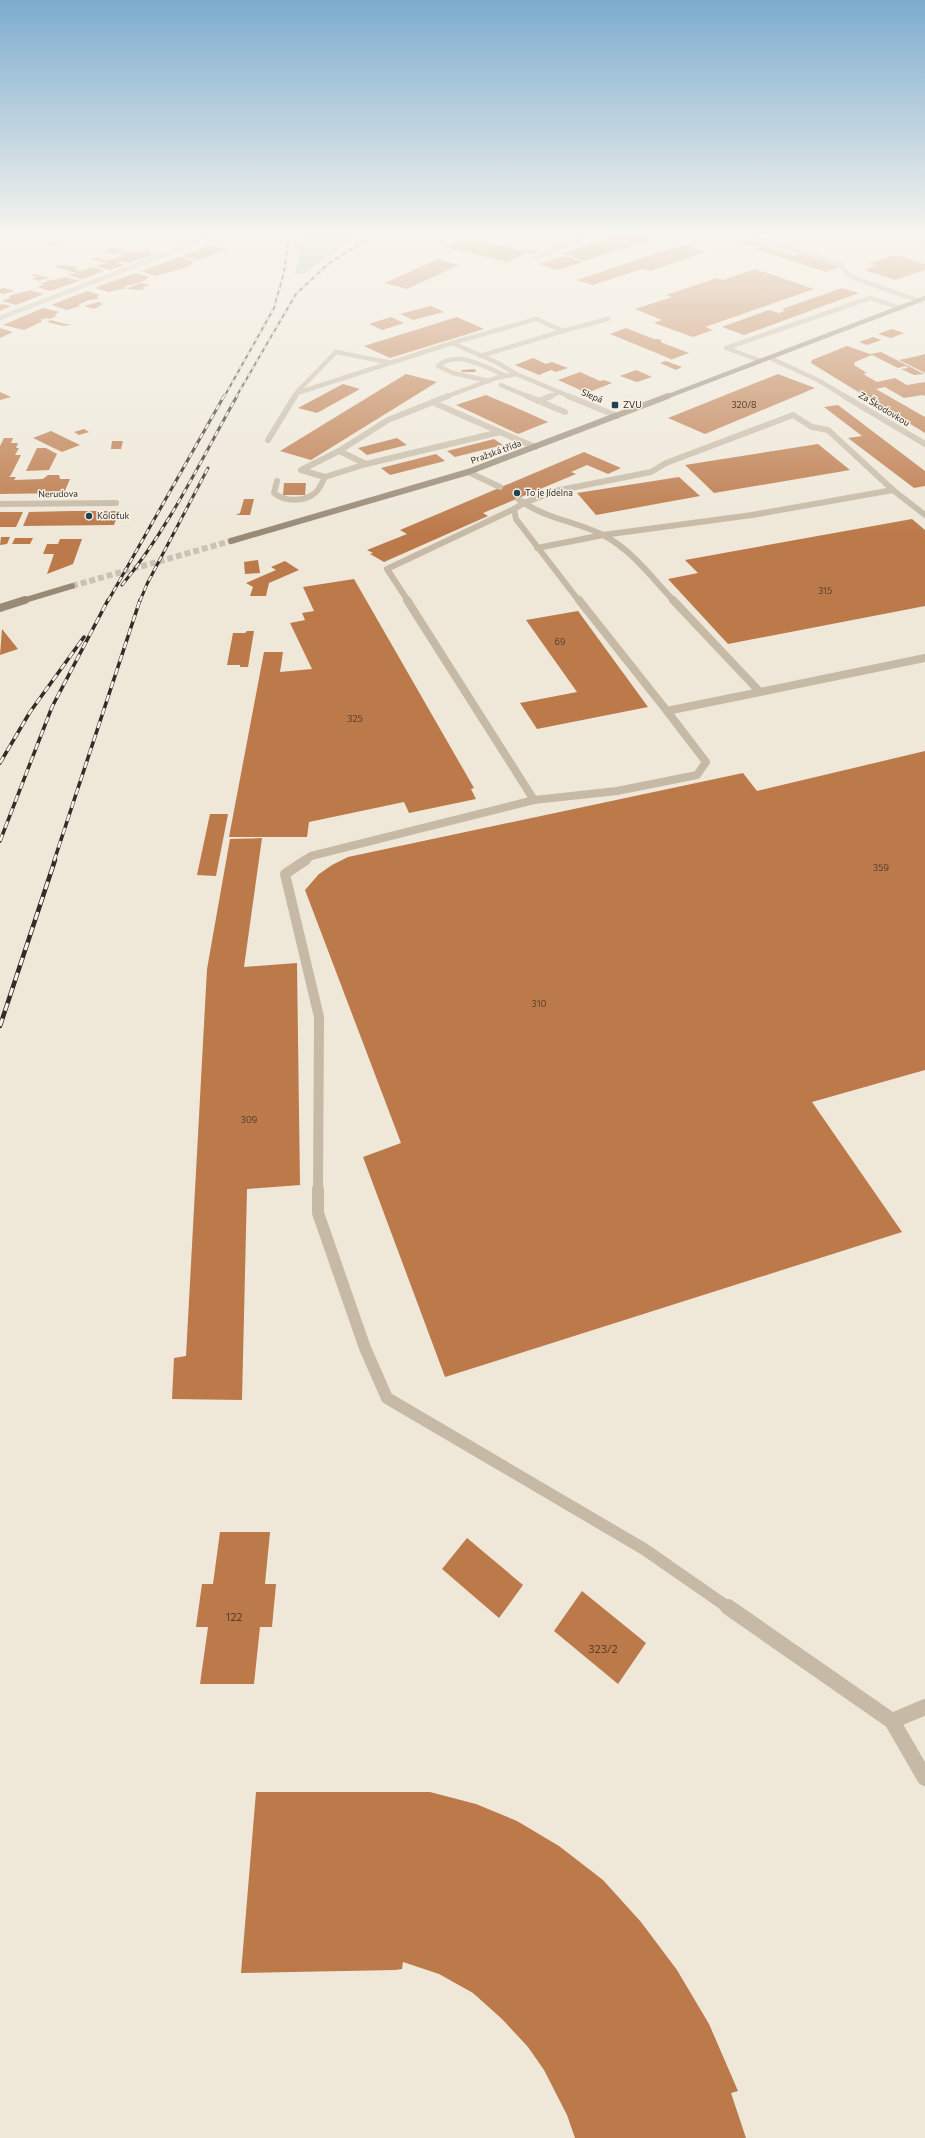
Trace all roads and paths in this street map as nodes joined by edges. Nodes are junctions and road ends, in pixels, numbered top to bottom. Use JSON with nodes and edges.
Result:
{"nodes":[{"id":1,"x":481,"y":335,"type":"edge"},
{"id":2,"x":550,"y":335,"type":"edge"},
{"id":3,"x":764,"y":335,"type":"edge"},
{"id":4,"x":830,"y":335,"type":"edge"},
{"id":5,"x":452,"y":343,"type":"junction"},
{"id":6,"x":480,"y":356,"type":"junction"},
{"id":7,"x":770,"y":358,"type":"junction"},
{"id":8,"x":761,"y":361,"type":"junction"},
{"id":9,"x":387,"y":362,"type":"junction"},
{"id":10,"x":516,"y":374,"type":"junction"},
{"id":11,"x":504,"y":375,"type":"junction"},
{"id":12,"x":489,"y":381,"type":"junction"},
{"id":13,"x":501,"y":385,"type":"dead end"},
{"id":14,"x":297,"y":392,"type":"junction"},
{"id":15,"x":560,"y":392,"type":"junction"},
{"id":16,"x":538,"y":401,"type":"junction"},
{"id":17,"x":432,"y":402,"type":"junction"},
{"id":18,"x":565,"y":412,"type":"dead end"},
{"id":19,"x":617,"y":416,"type":"junction"},
{"id":20,"x":500,"y":432,"type":"junction"},
{"id":21,"x":268,"y":440,"type":"dead end"},
{"id":22,"x":925,"y":444,"type":"edge"},
{"id":23,"x":535,"y":447,"type":"junction"},
{"id":24,"x":339,"y":451,"type":"junction"},
{"id":25,"x":366,"y":464,"type":"junction"},
{"id":26,"x":468,"y":472,"type":"junction"},
{"id":27,"x":325,"y":477,"type":"junction"},
{"id":28,"x":277,"y":481,"type":"dead end"},
{"id":29,"x":500,"y":487,"type":"dead end"},
{"id":30,"x":893,"y":490,"type":"junction"},
{"id":31,"x":520,"y":501,"type":"junction"},
{"id":32,"x":116,"y":503,"type":"dead end"},
{"id":33,"x":0,"y":504,"type":"edge"},
{"id":34,"x":514,"y":509,"type":"junction"},
{"id":35,"x":925,"y":515,"type":"edge"},
{"id":36,"x":603,"y":535,"type":"junction"},
{"id":37,"x":231,"y":541,"type":"tunnel mouth"},
{"id":38,"x":537,"y":548,"type":"junction"},
{"id":39,"x":72,"y":586,"type":"tunnel mouth"},
{"id":40,"x":0,"y":608,"type":"edge"},
{"id":41,"x":925,"y":658,"type":"edge"},
{"id":42,"x":760,"y":692,"type":"junction"},
{"id":43,"x":667,"y":711,"type":"junction"},
{"id":44,"x":534,"y":800,"type":"junction"},
{"id":45,"x":925,"y":1707,"type":"edge"},
{"id":46,"x":892,"y":1721,"type":"junction"},
{"id":47,"x":925,"y":1778,"type":"edge"}],
"edges":[{"from":1,"to":5,"type":"street"},
{"from":2,"to":6,"type":"street"},
{"from":3,"to":8,"type":"street"},
{"from":4,"to":7,"type":"street","name":"Pražská třída"},
{"from":5,"to":6,"type":"street"},
{"from":5,"to":9,"type":"street"},
{"from":6,"to":10,"type":"street"},
{"from":7,"to":8,"type":"street","name":"Pražská třída"},
{"from":7,"to":22,"type":"street","name":"Za Škodovkou"},
{"from":8,"to":19,"type":"street","name":"Pražská třída"},
{"from":9,"to":14,"type":"street"},
{"from":9,"to":14,"type":"street"},
{"from":10,"to":11,"type":"street","name":"Slepá"},
{"from":10,"to":15,"type":"street","name":"Slepá"},
{"from":11,"to":12,"type":"street","name":"Slepá"},
{"from":11,"to":12,"type":"street"},
{"from":12,"to":17,"type":"street","name":"Slepá"},
{"from":13,"to":16,"type":"street"},
{"from":14,"to":21,"type":"street"},
{"from":15,"to":16,"type":"street"},
{"from":15,"to":19,"type":"street","name":"Slepá"},
{"from":16,"to":18,"type":"street"},
{"from":17,"to":20,"type":"street"},
{"from":17,"to":24,"type":"street","name":"Slepá"},
{"from":19,"to":23,"type":"street","name":"Pražská třída"},
{"from":20,"to":23,"type":"street"},
{"from":20,"to":25,"type":"street"},
{"from":23,"to":26,"type":"street","name":"Pražská třída"},
{"from":24,"to":25,"type":"street"},
{"from":24,"to":27,"type":"street","name":"Slepá"},
{"from":25,"to":27,"type":"street"},
{"from":26,"to":29,"type":"street"},
{"from":26,"to":37,"type":"street","name":"Pražská třída"},
{"from":27,"to":28,"type":"street"},
{"from":30,"to":31,"type":"street"},
{"from":30,"to":35,"type":"street"},
{"from":30,"to":36,"type":"street"},
{"from":31,"to":34,"type":"street"},
{"from":31,"to":36,"type":"street"},
{"from":32,"to":33,"type":"street","name":"Nerudova"},
{"from":34,"to":38,"type":"street"},
{"from":34,"to":44,"type":"street"},
{"from":36,"to":38,"type":"street"},
{"from":36,"to":42,"type":"street"},
{"from":38,"to":43,"type":"street"},
{"from":39,"to":40,"type":"street"},
{"from":41,"to":42,"type":"street"},
{"from":42,"to":43,"type":"street"},
{"from":43,"to":44,"type":"street"},
{"from":44,"to":46,"type":"street"},
{"from":45,"to":46,"type":"street"},
{"from":46,"to":47,"type":"street"}]}
